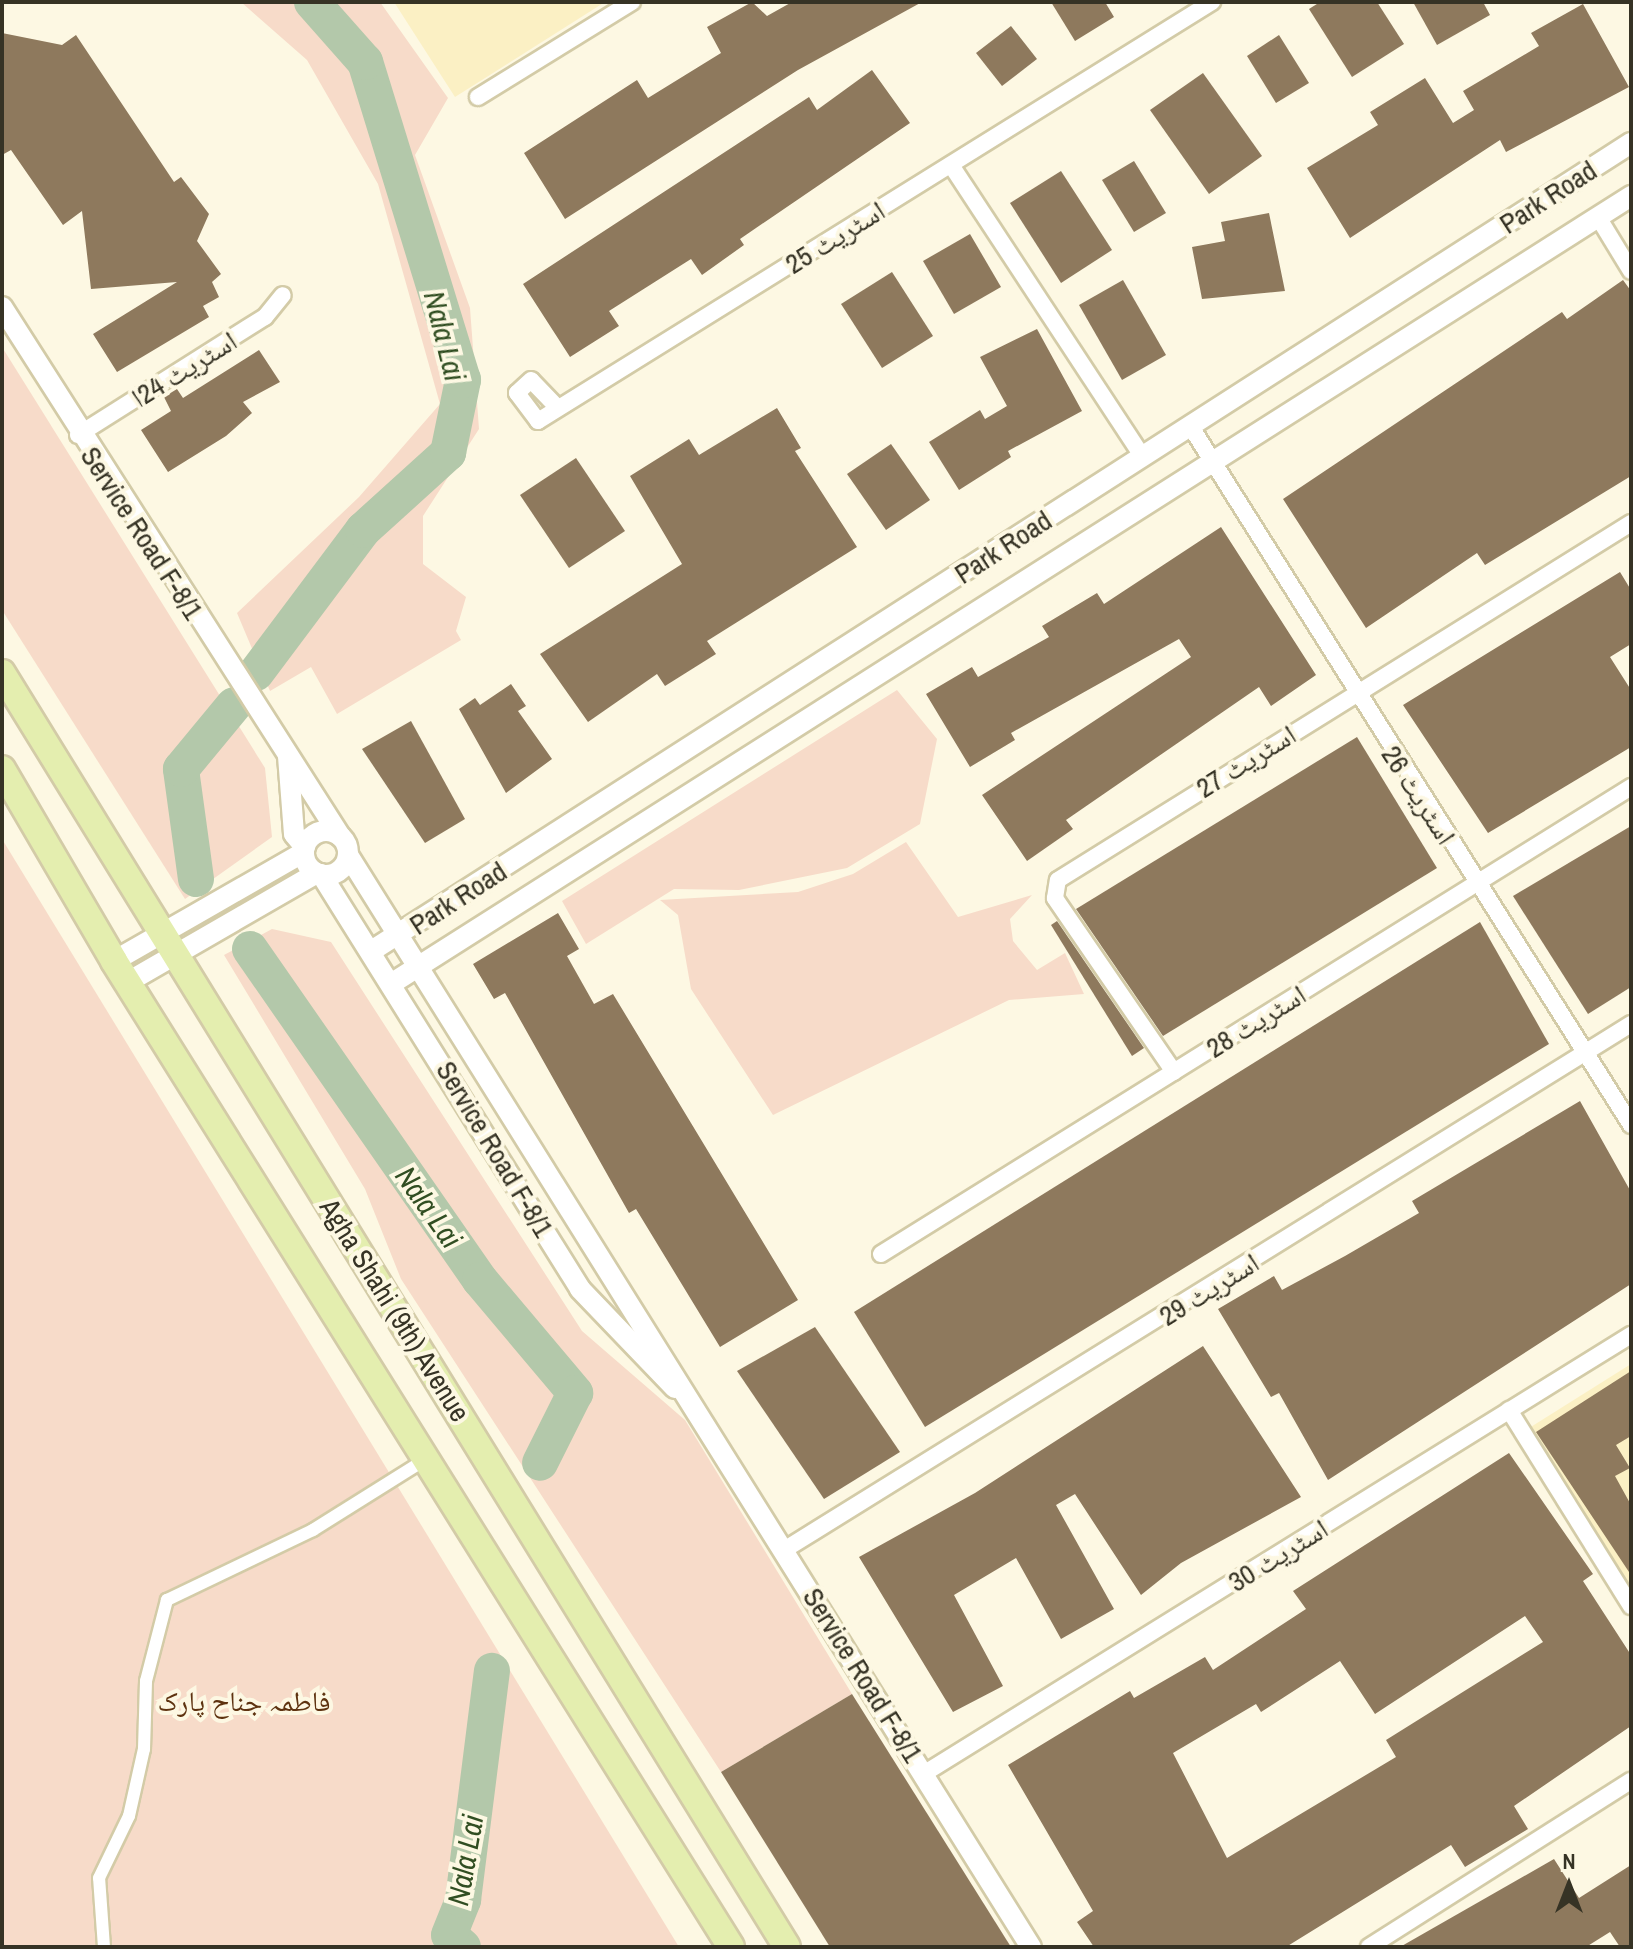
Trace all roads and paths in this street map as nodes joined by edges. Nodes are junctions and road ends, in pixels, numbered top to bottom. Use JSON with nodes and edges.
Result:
{"nodes":[{"id":1,"x":632,"y":2,"type":"edge"},
{"id":2,"x":1212,"y":2,"type":"edge"},
{"id":3,"x":478,"y":97,"type":"dead end"},
{"id":4,"x":1631,"y":143,"type":"edge"},
{"id":5,"x":951,"y":165,"type":"junction"},
{"id":6,"x":1631,"y":196,"type":"edge"},
{"id":7,"x":1598,"y":217,"type":"junction"},
{"id":8,"x":1631,"y":271,"type":"edge"},
{"id":9,"x":283,"y":295,"type":"dead end"},
{"id":10,"x":2,"y":307,"type":"edge"},
{"id":11,"x":557,"y":407,"type":"dead end"},
{"id":12,"x":1191,"y":427,"type":"junction"},
{"id":13,"x":78,"y":435,"type":"junction"},
{"id":14,"x":1143,"y":457,"type":"junction"},
{"id":15,"x":1213,"y":460,"type":"junction"},
{"id":16,"x":1631,"y":523,"type":"edge"},
{"id":17,"x":2,"y":673,"type":"edge"},
{"id":18,"x":1353,"y":694,"type":"junction"},
{"id":19,"x":288,"y":756,"type":"junction"},
{"id":20,"x":2,"y":769,"type":"edge"},
{"id":21,"x":1631,"y":787,"type":"edge"},
{"id":22,"x":340,"y":836,"type":"junction"},
{"id":23,"x":304,"y":849,"type":"junction"},
{"id":24,"x":348,"y":855,"type":"junction"},
{"id":25,"x":319,"y":874,"type":"junction"},
{"id":26,"x":1477,"y":884,"type":"junction"},
{"id":27,"x":398,"y":936,"type":"junction"},
{"id":28,"x":170,"y":944,"type":"junction"},
{"id":29,"x":373,"y":950,"type":"junction"},
{"id":30,"x":417,"y":967,"type":"junction"},
{"id":31,"x":121,"y":972,"type":"junction"},
{"id":32,"x":394,"y":982,"type":"junction"},
{"id":33,"x":1631,"y":1024,"type":"edge"},
{"id":34,"x":1586,"y":1053,"type":"junction"},
{"id":35,"x":1174,"y":1072,"type":"junction"},
{"id":36,"x":1631,"y":1125,"type":"edge"},
{"id":37,"x":881,"y":1254,"type":"dead end"},
{"id":38,"x":1631,"y":1335,"type":"edge"},
{"id":39,"x":693,"y":1405,"type":"junction"},
{"id":40,"x":1509,"y":1410,"type":"junction"},
{"id":41,"x":426,"y":1459,"type":"junction"},
{"id":42,"x":784,"y":1550,"type":"junction"},
{"id":43,"x":1631,"y":1606,"type":"edge"},
{"id":44,"x":925,"y":1773,"type":"junction"},
{"id":45,"x":1631,"y":1781,"type":"edge"},
{"id":46,"x":104,"y":1947,"type":"edge"},
{"id":47,"x":731,"y":1947,"type":"edge"},
{"id":48,"x":787,"y":1947,"type":"edge"},
{"id":49,"x":1031,"y":1947,"type":"edge"},
{"id":50,"x":1369,"y":1947,"type":"edge"}],
"edges":[{"from":1,"to":3,"type":"street"},
{"from":2,"to":5,"type":"street","name":"اسٹریٹ 25"},
{"from":4,"to":12,"type":"street","name":"Park Road"},
{"from":5,"to":11,"type":"street","name":"اسٹریٹ 25"},
{"from":5,"to":14,"type":"street"},
{"from":6,"to":7,"type":"street","name":"Park Road"},
{"from":7,"to":8,"type":"street"},
{"from":7,"to":15,"type":"street","name":"Park Road"},
{"from":9,"to":13,"type":"street","name":"اسٹریٹ 24ا"},
{"from":10,"to":13,"type":"street","name":"Service Road F-8/1"},
{"from":12,"to":14,"type":"street","name":"Park Road"},
{"from":12,"to":15,"type":"street","name":"اسٹریٹ 26"},
{"from":13,"to":19,"type":"street","name":"Service Road F-8/1"},
{"from":14,"to":27,"type":"street","name":"Park Road"},
{"from":15,"to":18,"type":"street","name":"اسٹریٹ 26"},
{"from":15,"to":30,"type":"street","name":"Park Road"},
{"from":16,"to":18,"type":"street","name":"اسٹریٹ 27"},
{"from":17,"to":28,"type":"main road","name":"Agha Shahi (9th) Avenue"},
{"from":18,"to":26,"type":"street","name":"اسٹریٹ 26"},
{"from":18,"to":35,"type":"street","name":"اسٹریٹ 27"},
{"from":19,"to":22,"type":"street","name":"Service Road F-8/1"},
{"from":19,"to":23,"type":"street","name":"Service Road F-8/1"},
{"from":20,"to":31,"type":"main road","name":"Agha Shahi (9th) Avenue"},
{"from":21,"to":26,"type":"street","name":"اسٹریٹ 28"},
{"from":22,"to":23,"type":"street"},
{"from":22,"to":24,"type":"street"},
{"from":23,"to":25,"type":"street"},
{"from":23,"to":28,"type":"street"},
{"from":24,"to":25,"type":"street"},
{"from":24,"to":27,"type":"street","name":"Service Road F-8/1"},
{"from":25,"to":28,"type":"street"},
{"from":25,"to":29,"type":"street","name":"Service Road F-8/1"},
{"from":26,"to":34,"type":"street","name":"اسٹریٹ 26"},
{"from":26,"to":35,"type":"street","name":"اسٹریٹ 28"},
{"from":27,"to":29,"type":"street","name":"Park Road"},
{"from":27,"to":30,"type":"street","name":"Service Road F-8/1"},
{"from":28,"to":31,"type":"street"},
{"from":28,"to":48,"type":"main road","name":"Agha Shahi (9th) Avenue"},
{"from":29,"to":32,"type":"street","name":"Service Road F-8/1"},
{"from":30,"to":32,"type":"street","name":"Park Road"},
{"from":30,"to":39,"type":"street","name":"Service Road F-8/1"},
{"from":31,"to":41,"type":"main road","name":"Agha Shahi (9th) Avenue"},
{"from":32,"to":39,"type":"street","name":"Service Road F-8/1"},
{"from":33,"to":34,"type":"street","name":"اسٹریٹ 29"},
{"from":34,"to":36,"type":"street","name":"اسٹریٹ 26"},
{"from":34,"to":42,"type":"street","name":"اسٹریٹ 29"},
{"from":35,"to":37,"type":"street","name":"اسٹریٹ 28"},
{"from":38,"to":40,"type":"street","name":"اسٹریٹ 30"},
{"from":39,"to":42,"type":"street","name":"Service Road F-8/1"},
{"from":40,"to":43,"type":"street"},
{"from":40,"to":44,"type":"street","name":"اسٹریٹ 30"},
{"from":41,"to":46,"type":"street"},
{"from":41,"to":47,"type":"main road","name":"Agha Shahi (9th) Avenue"},
{"from":42,"to":44,"type":"street","name":"Service Road F-8/1"},
{"from":44,"to":49,"type":"street","name":"Service Road F-8/1"},
{"from":45,"to":50,"type":"street"}]}
